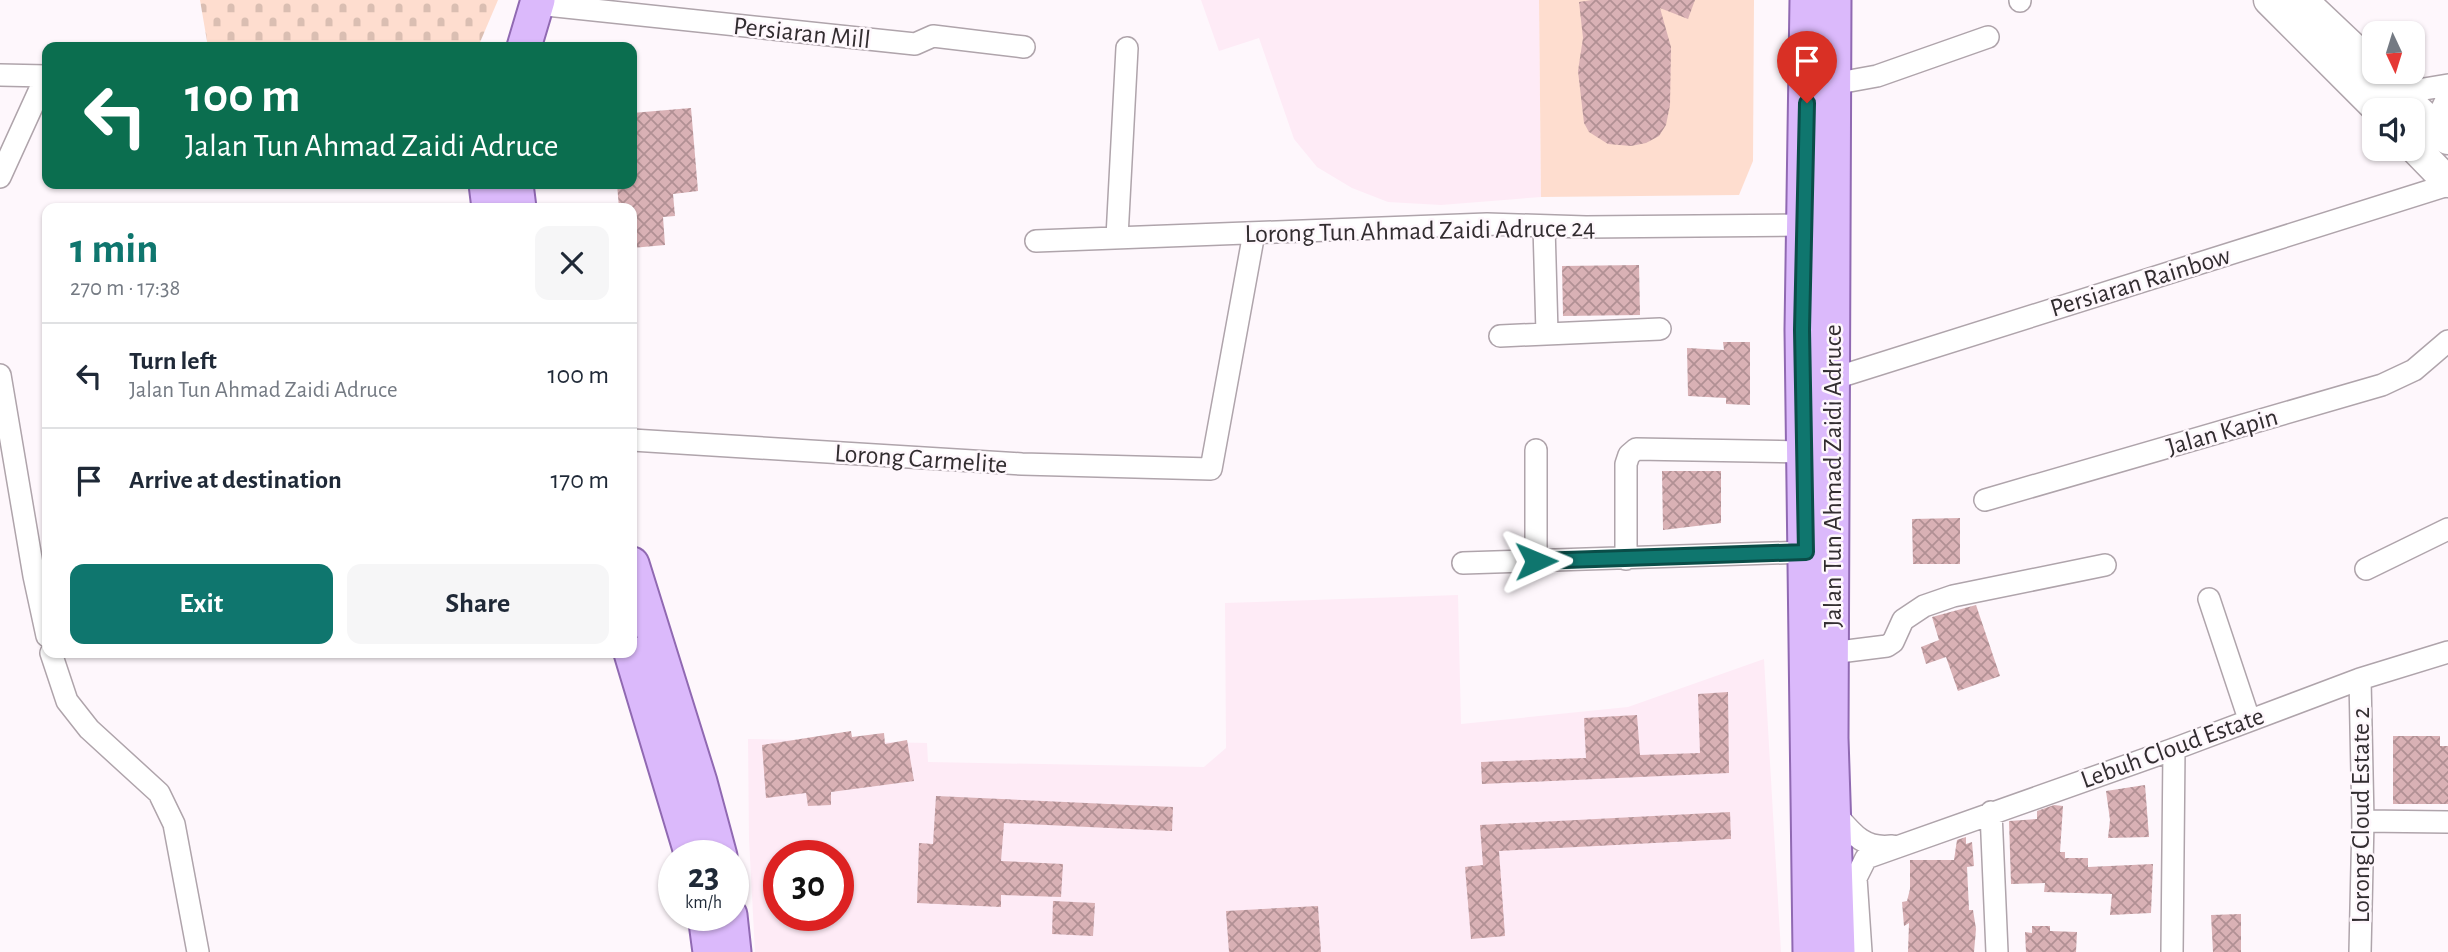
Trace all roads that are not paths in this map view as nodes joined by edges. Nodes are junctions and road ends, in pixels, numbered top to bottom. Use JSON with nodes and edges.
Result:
{"nodes":[{"id":1,"x":1807,"y":0,"type":"edge"},
{"id":2,"x":1834,"y":0,"type":"edge"},
{"id":3,"x":2269,"y":0,"type":"edge"},
{"id":4,"x":2302,"y":0,"type":"edge"},
{"id":5,"x":531,"y":1,"type":"edge"},
{"id":6,"x":1988,"y":37,"type":"dead end"},
{"id":7,"x":507,"y":42,"type":"edge"},
{"id":8,"x":525,"y":42,"type":"edge"},
{"id":9,"x":1024,"y":47,"type":"dead end"},
{"id":10,"x":1127,"y":48,"type":"dead end"},
{"id":11,"x":2362,"y":58,"type":"edge"},
{"id":12,"x":0,"y":75,"type":"edge"},
{"id":13,"x":42,"y":76,"type":"edge"},
{"id":14,"x":1833,"y":83,"type":"junction"},
{"id":15,"x":2448,"y":85,"type":"edge"},
{"id":16,"x":42,"y":87,"type":"edge"},
{"id":17,"x":2448,"y":96,"type":"edge"},
{"id":18,"x":2384,"y":98,"type":"edge"},
{"id":19,"x":2403,"y":98,"type":"edge"},
{"id":20,"x":2425,"y":123,"type":"edge"},
{"id":21,"x":2441,"y":132,"type":"edge"},
{"id":22,"x":2425,"y":159,"type":"edge"},
{"id":23,"x":0,"y":177,"type":"edge"},
{"id":24,"x":2448,"y":184,"type":"edge"},
{"id":25,"x":1804,"y":225,"type":"junction"},
{"id":26,"x":1544,"y":226,"type":"junction"},
{"id":27,"x":1254,"y":233,"type":"junction"},
{"id":28,"x":1117,"y":237,"type":"junction"},
{"id":29,"x":1035,"y":241,"type":"dead end"},
{"id":30,"x":1660,"y":329,"type":"dead end"},
{"id":31,"x":1547,"y":333,"type":"junction"},
{"id":32,"x":1500,"y":337,"type":"dead end"},
{"id":33,"x":2448,"y":341,"type":"edge"},
{"id":34,"x":0,"y":375,"type":"edge"},
{"id":35,"x":1832,"y":379,"type":"junction"},
{"id":36,"x":637,"y":440,"type":"edge"},
{"id":37,"x":1536,"y":450,"type":"dead end"},
{"id":38,"x":1804,"y":452,"type":"junction"},
{"id":39,"x":1985,"y":499,"type":"dead end"},
{"id":40,"x":2448,"y":528,"type":"edge"},
{"id":41,"x":1806,"y":552,"type":"junction"},
{"id":42,"x":1626,"y":559,"type":"junction"},
{"id":43,"x":1536,"y":561,"type":"junction"},
{"id":44,"x":1463,"y":563,"type":"dead end"},
{"id":45,"x":2105,"y":565,"type":"dead end"},
{"id":46,"x":2366,"y":569,"type":"dead end"},
{"id":47,"x":637,"y":580,"type":"edge"},
{"id":48,"x":2209,"y":599,"type":"dead end"},
{"id":49,"x":42,"y":613,"type":"edge"},
{"id":50,"x":2448,"y":652,"type":"edge"},
{"id":51,"x":1831,"y":653,"type":"junction"},
{"id":52,"x":53,"y":658,"type":"edge"},
{"id":53,"x":633,"y":658,"type":"edge"},
{"id":54,"x":2360,"y":679,"type":"junction"},
{"id":55,"x":2249,"y":719,"type":"junction"},
{"id":56,"x":2174,"y":749,"type":"junction"},
{"id":57,"x":1834,"y":812,"type":"junction"},
{"id":58,"x":1991,"y":812,"type":"junction"},
{"id":59,"x":2363,"y":821,"type":"junction"},
{"id":60,"x":2448,"y":822,"type":"edge"},
{"id":61,"x":687,"y":840,"type":"edge"},
{"id":62,"x":716,"y":840,"type":"edge"},
{"id":63,"x":1897,"y":845,"type":"junction"},
{"id":64,"x":1836,"y":851,"type":"junction"},
{"id":65,"x":1856,"y":878,"type":"junction"},
{"id":66,"x":707,"y":931,"type":"edge"},
{"id":67,"x":732,"y":931,"type":"edge"},
{"id":68,"x":198,"y":952,"type":"edge"},
{"id":69,"x":710,"y":952,"type":"edge"},
{"id":70,"x":734,"y":952,"type":"edge"},
{"id":71,"x":1810,"y":952,"type":"edge"},
{"id":72,"x":1838,"y":952,"type":"edge"},
{"id":73,"x":1861,"y":952,"type":"edge"},
{"id":74,"x":1997,"y":952,"type":"edge"},
{"id":75,"x":2172,"y":952,"type":"edge"},
{"id":76,"x":2360,"y":952,"type":"edge"}],
"edges":[{"from":1,"to":25,"type":"main road","name":"Jalan Tun Ahmad Zaidi Adruce"},
{"from":2,"to":14,"type":"main road","name":"Jalan Tun Ahmad Zaidi Adruce"},
{"from":3,"to":18,"type":"main road"},
{"from":4,"to":11,"type":"main road"},
{"from":5,"to":7,"type":"main road"},
{"from":5,"to":8,"type":"main road"},
{"from":5,"to":9,"type":"street","name":"Persiaran Mill"},
{"from":6,"to":14,"type":"street"},
{"from":10,"to":28,"type":"street"},
{"from":12,"to":13,"type":"street"},
{"from":14,"to":35,"type":"main road","name":"Jalan Tun Ahmad Zaidi Adruce"},
{"from":15,"to":19,"type":"street"},
{"from":16,"to":23,"type":"street"},
{"from":17,"to":21,"type":"street"},
{"from":20,"to":21,"type":"main road"},
{"from":22,"to":24,"type":"main road"},
{"from":24,"to":35,"type":"street","name":"Persiaran Rainbow"},
{"from":25,"to":26,"type":"street","name":"Lorong Tun Ahmad Zaidi Adruce 24"},
{"from":25,"to":38,"type":"main road","name":"Jalan Tun Ahmad Zaidi Adruce"},
{"from":26,"to":27,"type":"street","name":"Lorong Tun Ahmad Zaidi Adruce 24"},
{"from":26,"to":31,"type":"street"},
{"from":27,"to":28,"type":"street","name":"Lorong Tun Ahmad Zaidi Adruce 24"},
{"from":27,"to":36,"type":"street","name":"Lorong Carmelite"},
{"from":28,"to":29,"type":"street","name":"Lorong Tun Ahmad Zaidi Adruce 24"},
{"from":30,"to":31,"type":"street"},
{"from":31,"to":32,"type":"street"},
{"from":33,"to":39,"type":"street","name":"Jalan Kapin"},
{"from":34,"to":49,"type":"street"},
{"from":35,"to":51,"type":"main road","name":"Jalan Tun Ahmad Zaidi Adruce"},
{"from":37,"to":43,"type":"street"},
{"from":38,"to":41,"type":"main road","name":"Jalan Tun Ahmad Zaidi Adruce"},
{"from":38,"to":42,"type":"street"},
{"from":40,"to":46,"type":"street"},
{"from":41,"to":42,"type":"street"},
{"from":41,"to":71,"type":"main road","name":"Jalan Tun Ahmad Zaidi Adruce"},
{"from":42,"to":43,"type":"street"},
{"from":43,"to":44,"type":"street"},
{"from":45,"to":51,"type":"street"},
{"from":47,"to":62,"type":"main road"},
{"from":48,"to":55,"type":"street"},
{"from":50,"to":54,"type":"street","name":"Lebuh Cloud Estate"},
{"from":51,"to":57,"type":"main road","name":"Jalan Tun Ahmad Zaidi Adruce"},
{"from":52,"to":68,"type":"street"},
{"from":53,"to":61,"type":"main road"},
{"from":54,"to":55,"type":"street","name":"Lebuh Cloud Estate"},
{"from":54,"to":59,"type":"street","name":"Lorong Cloud Estate 2"},
{"from":55,"to":56,"type":"street","name":"Lebuh Cloud Estate"},
{"from":56,"to":58,"type":"street","name":"Lebuh Cloud Estate"},
{"from":56,"to":75,"type":"street"},
{"from":57,"to":63,"type":"street"},
{"from":57,"to":64,"type":"main road","name":"Jalan Tun Ahmad Zaidi Adruce"},
{"from":58,"to":63,"type":"street","name":"Lebuh Cloud Estate"},
{"from":58,"to":74,"type":"street"},
{"from":59,"to":60,"type":"street"},
{"from":59,"to":76,"type":"street","name":"Lorong Cloud Estate 2"},
{"from":63,"to":65,"type":"street","name":"Lebuh Cloud Estate"},
{"from":64,"to":65,"type":"street"},
{"from":64,"to":72,"type":"main road","name":"Jalan Tun Ahmad Zaidi Adruce"},
{"from":65,"to":73,"type":"street"},
{"from":66,"to":69,"type":"main road"},
{"from":67,"to":70,"type":"main road"}]}
